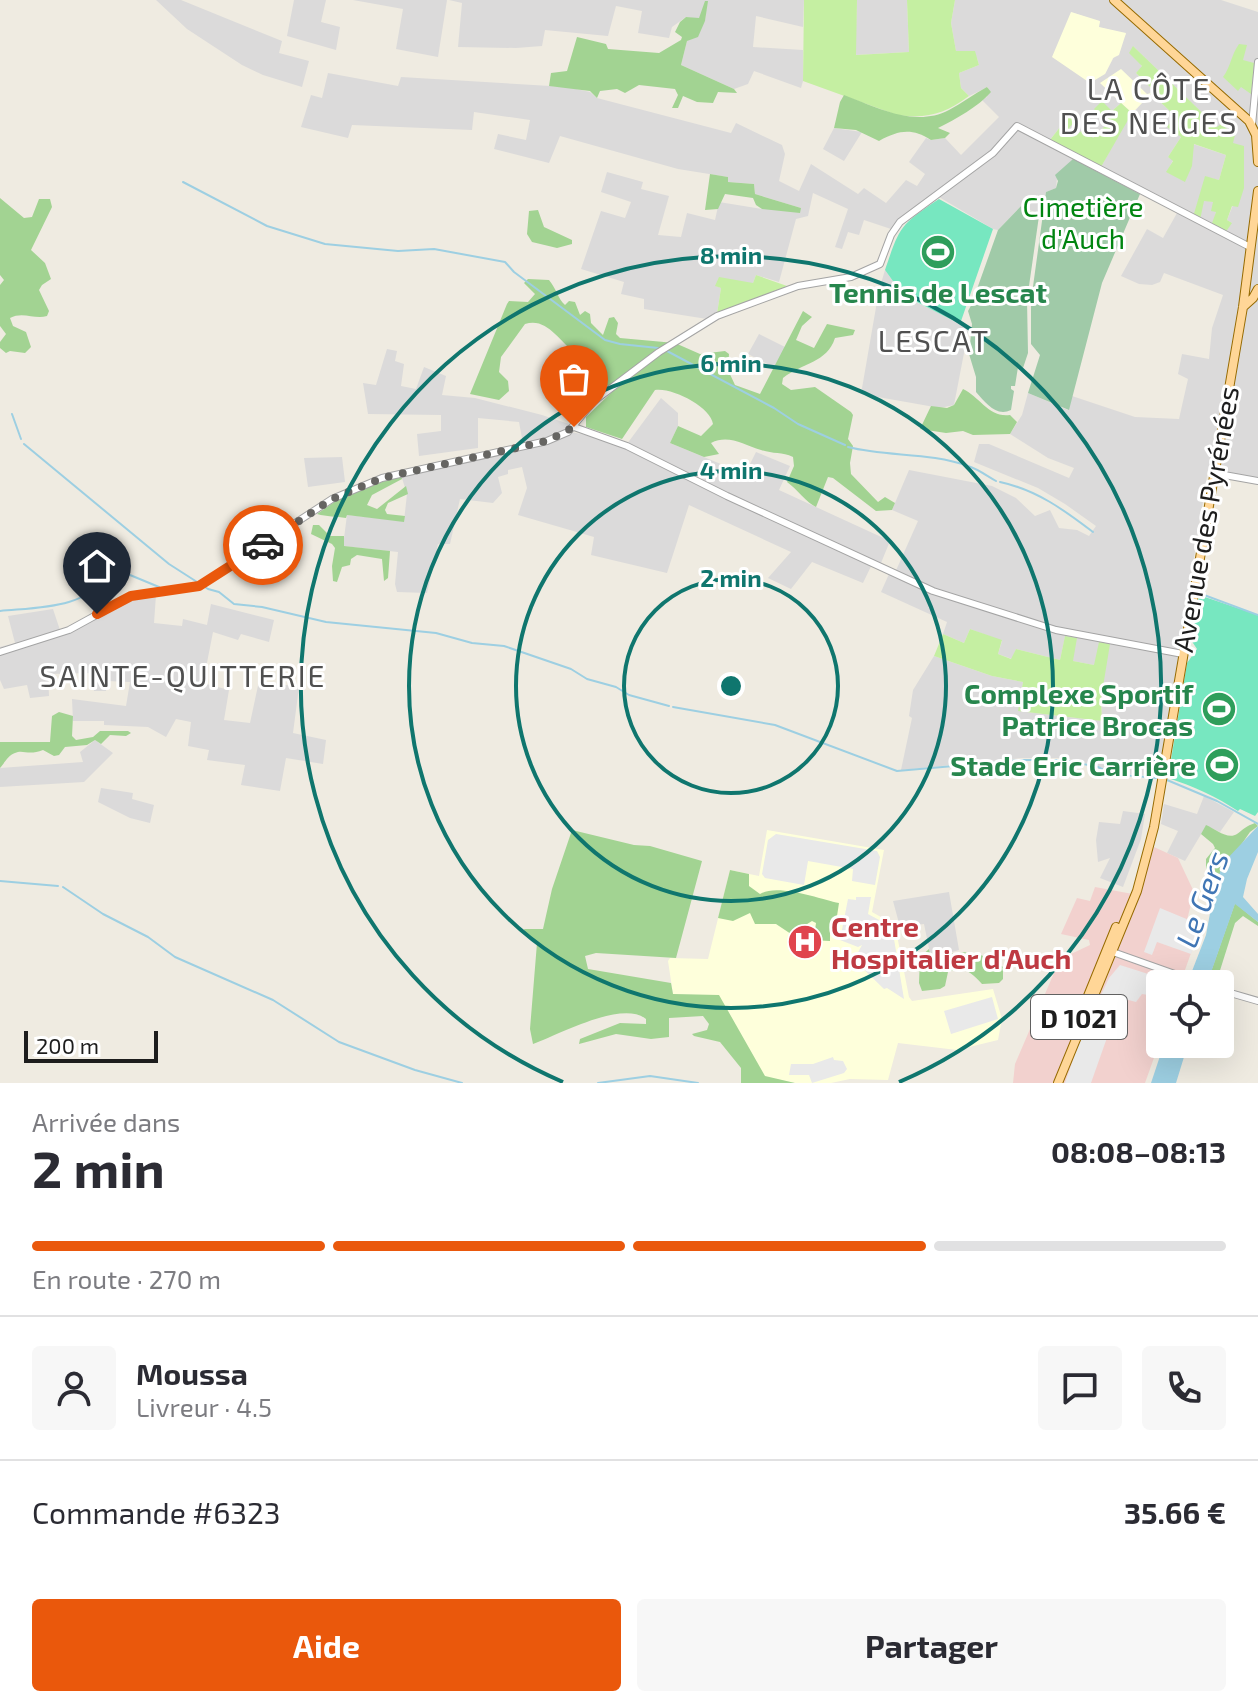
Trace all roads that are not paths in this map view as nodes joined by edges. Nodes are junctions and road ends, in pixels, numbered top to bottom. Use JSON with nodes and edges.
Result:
{"nodes":[{"id":1,"x":1114,"y":0,"type":"edge"},
{"id":2,"x":1258,"y":62,"type":"edge"},
{"id":3,"x":1252,"y":125,"type":"junction"},
{"id":4,"x":1258,"y":162,"type":"edge"},
{"id":5,"x":1258,"y":191,"type":"edge"},
{"id":6,"x":1250,"y":247,"type":"junction"},
{"id":7,"x":1258,"y":289,"type":"edge"},
{"id":8,"x":1243,"y":307,"type":"junction"},
{"id":9,"x":574,"y":427,"type":"junction"},
{"id":10,"x":1213,"y":473,"type":"junction"},
{"id":11,"x":1258,"y":481,"type":"edge"},
{"id":12,"x":0,"y":652,"type":"edge"},
{"id":13,"x":1183,"y":654,"type":"junction"},
{"id":14,"x":1142,"y":872,"type":"junction"},
{"id":15,"x":1116,"y":941,"type":"junction"},
{"id":16,"x":1109,"y":951,"type":"junction"},
{"id":17,"x":1147,"y":964,"type":"junction"},
{"id":18,"x":1164,"y":970,"type":"edge"},
{"id":19,"x":1234,"y":994,"type":"edge"},
{"id":20,"x":1258,"y":1001,"type":"edge"},
{"id":21,"x":1055,"y":1083,"type":"edge"}],
"edges":[{"from":1,"to":3,"type":"main road"},
{"from":2,"to":3,"type":"street"},
{"from":3,"to":4,"type":"main road"},
{"from":5,"to":6,"type":"main road","name":"Avenue des Pyrénées"},
{"from":6,"to":8,"type":"main road","name":"Avenue des Pyrénées"},
{"from":6,"to":9,"type":"street"},
{"from":7,"to":8,"type":"main road","number":"D 1021"},
{"from":8,"to":10,"type":"main road","name":"Avenue des Pyrénées","number":"D 1021"},
{"from":9,"to":12,"type":"street"},
{"from":9,"to":13,"type":"street"},
{"from":10,"to":11,"type":"street"},
{"from":10,"to":13,"type":"main road","name":"Avenue des Pyrénées","number":"D 1021"},
{"from":13,"to":14,"type":"main road","name":"Avenue des Pyrénées","number":"D 1021"},
{"from":14,"to":15,"type":"main road","number":"D 1021"},
{"from":14,"to":16,"type":"main road","number":"D 1021"},
{"from":15,"to":16,"type":"main road","number":"D 1021"},
{"from":15,"to":17,"type":"street"},
{"from":16,"to":17,"type":"street"},
{"from":16,"to":21,"type":"main road","number":"D 1021"},
{"from":17,"to":18,"type":"street"},
{"from":19,"to":20,"type":"street"}]}
